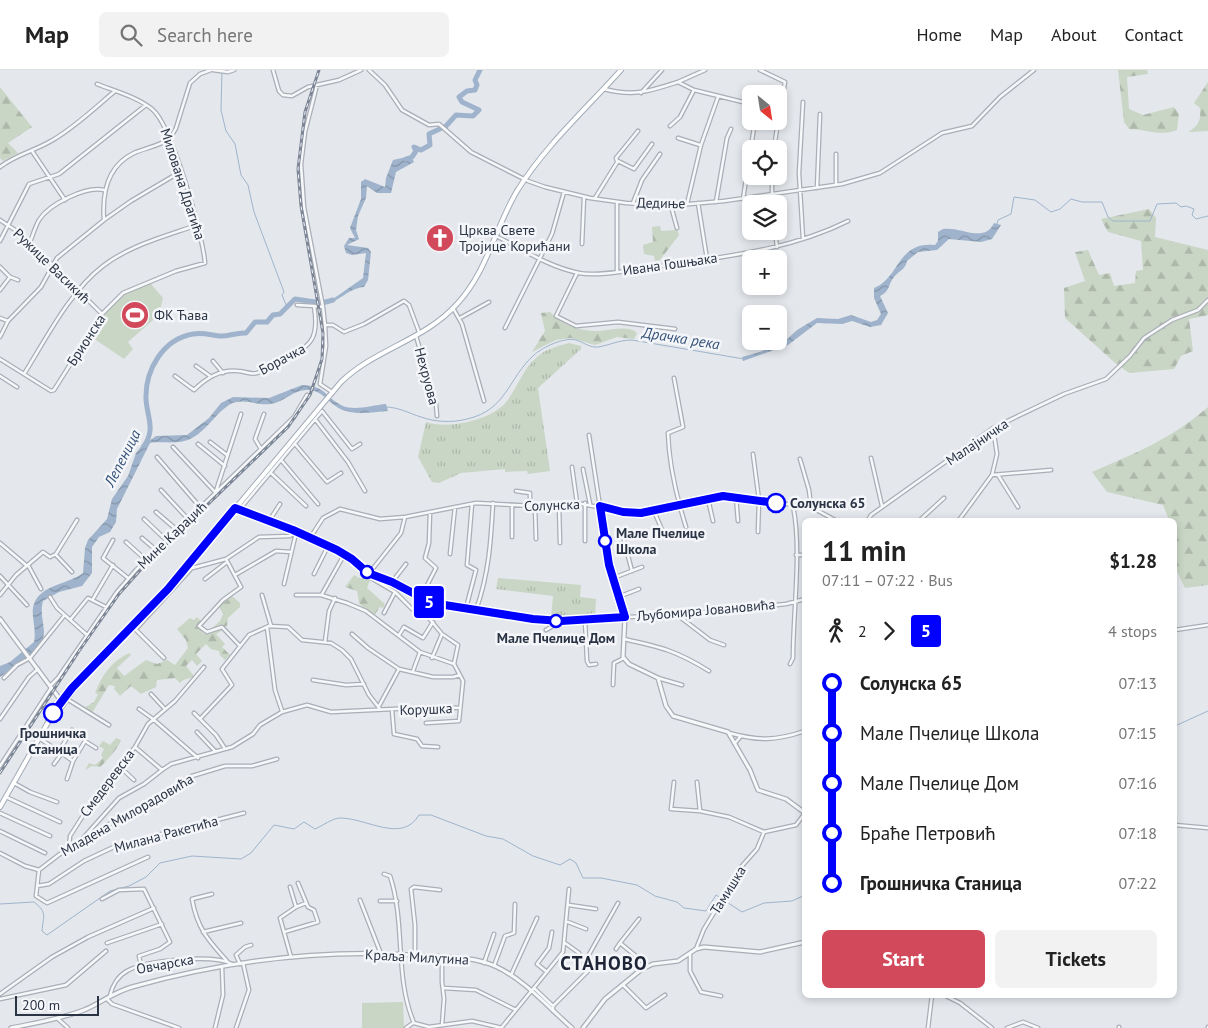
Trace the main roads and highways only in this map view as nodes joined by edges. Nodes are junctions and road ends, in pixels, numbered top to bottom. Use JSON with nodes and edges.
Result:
{"nodes":[{"id":1,"x":621,"y":70,"type":"edge"},
{"id":2,"x":78,"y":683,"type":"junction"},
{"id":3,"x":63,"y":702,"type":"junction"},
{"id":4,"x":0,"y":807,"type":"edge"}],
"edges":[{"from":1,"to":2,"type":"main road"},
{"from":2,"to":3,"type":"main road"},
{"from":2,"to":3,"type":"main road"},
{"from":3,"to":4,"type":"main road"}]}
